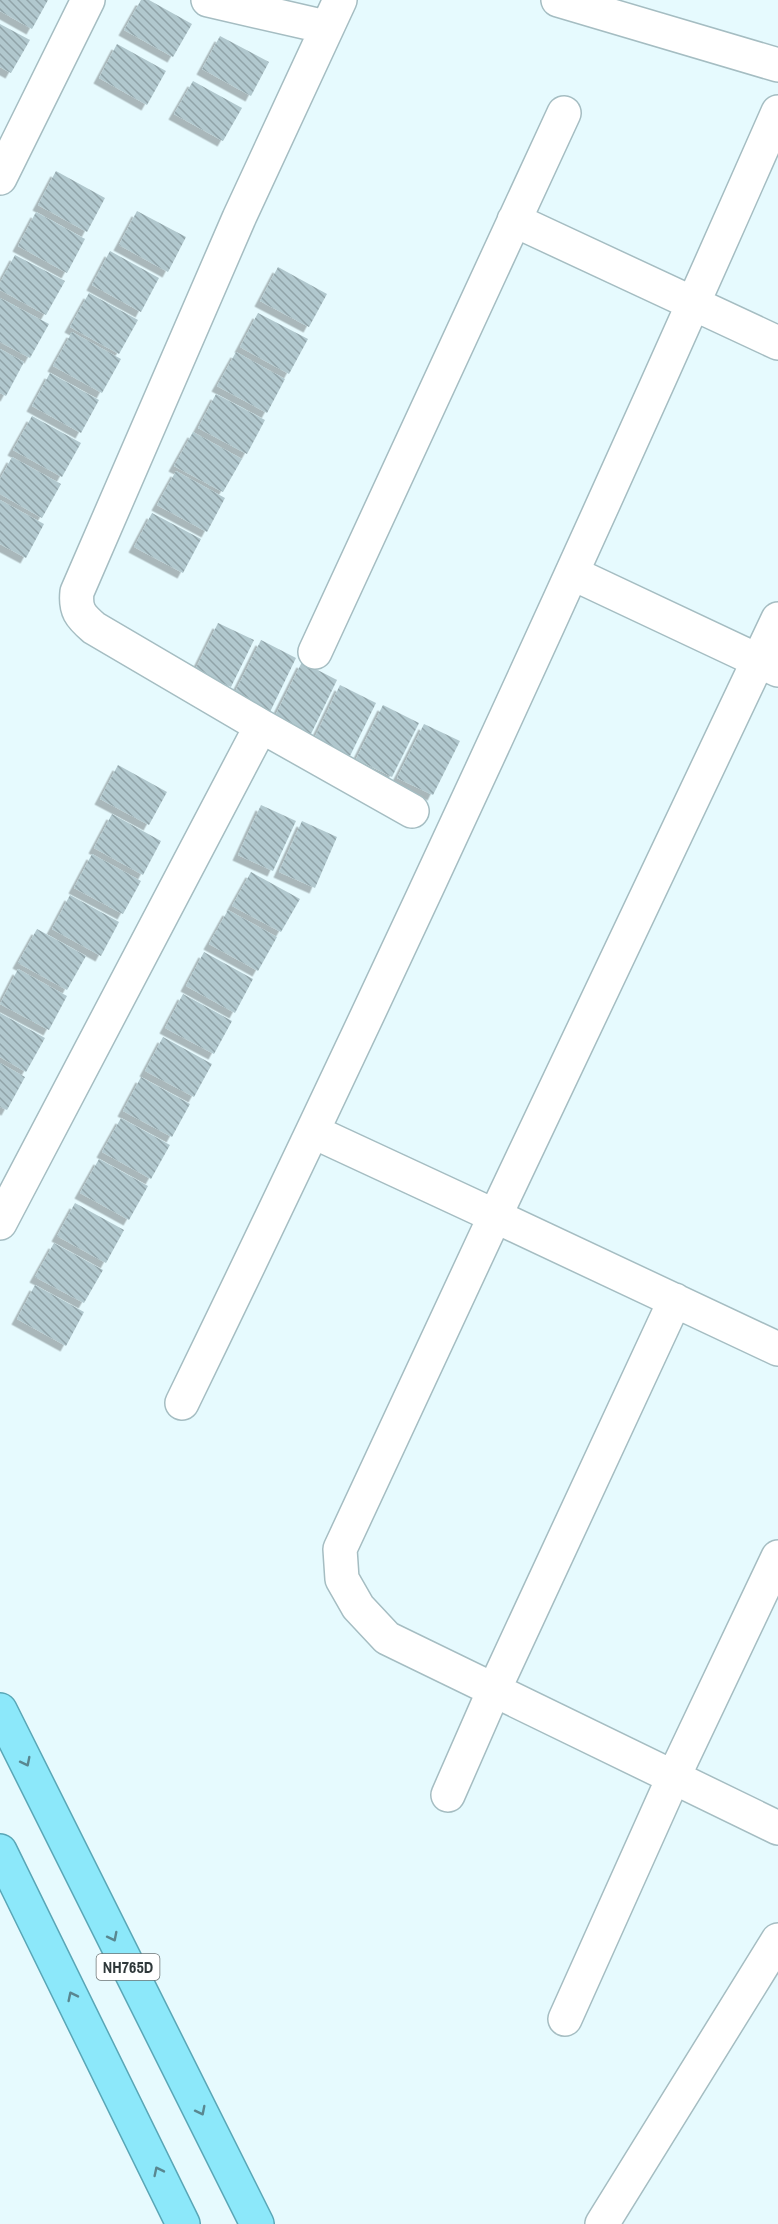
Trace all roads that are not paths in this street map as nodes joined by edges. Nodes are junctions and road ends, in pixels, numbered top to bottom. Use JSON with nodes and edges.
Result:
{"nodes":[{"id":1,"x":88,"y":0,"type":"edge"},
{"id":2,"x":208,"y":0,"type":"edge"},
{"id":3,"x":558,"y":0,"type":"edge"},
{"id":4,"x":333,"y":13,"type":"edge"},
{"id":5,"x":778,"y":65,"type":"edge"},
{"id":6,"x":778,"y":112,"type":"edge"},
{"id":7,"x":564,"y":113,"type":"dead end"},
{"id":8,"x":0,"y":178,"type":"edge"},
{"id":9,"x":514,"y":220,"type":"junction"},
{"id":10,"x":694,"y":303,"type":"junction"},
{"id":11,"x":778,"y":344,"type":"edge"},
{"id":12,"x":574,"y":574,"type":"junction"},
{"id":13,"x":778,"y":619,"type":"edge"},
{"id":14,"x":315,"y":652,"type":"dead end"},
{"id":15,"x":768,"y":666,"type":"edge"},
{"id":16,"x":261,"y":726,"type":"junction"},
{"id":17,"x":412,"y":811,"type":"dead end"},
{"id":18,"x":314,"y":1131,"type":"junction"},
{"id":19,"x":495,"y":1216,"type":"junction"},
{"id":20,"x":0,"y":1223,"type":"edge"},
{"id":21,"x":675,"y":1300,"type":"junction"},
{"id":22,"x":778,"y":1349,"type":"edge"},
{"id":23,"x":182,"y":1403,"type":"dead end"},
{"id":24,"x":778,"y":1557,"type":"edge"},
{"id":25,"x":494,"y":1690,"type":"junction"},
{"id":26,"x":0,"y":1710,"type":"edge"},
{"id":27,"x":674,"y":1776,"type":"junction"},
{"id":28,"x":448,"y":1795,"type":"dead end"},
{"id":29,"x":778,"y":1828,"type":"edge"},
{"id":30,"x":0,"y":1851,"type":"edge"},
{"id":31,"x":778,"y":1940,"type":"edge"},
{"id":32,"x":564,"y":2019,"type":"dead end"},
{"id":33,"x":183,"y":2224,"type":"edge"},
{"id":34,"x":257,"y":2224,"type":"edge"},
{"id":35,"x":602,"y":2224,"type":"edge"}],
"edges":[{"from":1,"to":8,"type":"street"},
{"from":2,"to":4,"type":"street"},
{"from":3,"to":5,"type":"street"},
{"from":4,"to":16,"type":"street"},
{"from":6,"to":10,"type":"street"},
{"from":7,"to":9,"type":"street"},
{"from":9,"to":10,"type":"street"},
{"from":9,"to":14,"type":"street"},
{"from":10,"to":11,"type":"street"},
{"from":10,"to":12,"type":"street"},
{"from":12,"to":15,"type":"street"},
{"from":12,"to":18,"type":"street"},
{"from":13,"to":15,"type":"street"},
{"from":15,"to":19,"type":"street"},
{"from":16,"to":17,"type":"street"},
{"from":16,"to":20,"type":"street"},
{"from":18,"to":19,"type":"street"},
{"from":18,"to":23,"type":"street"},
{"from":19,"to":21,"type":"street"},
{"from":19,"to":25,"type":"street"},
{"from":21,"to":22,"type":"street"},
{"from":21,"to":25,"type":"street"},
{"from":24,"to":27,"type":"street"},
{"from":25,"to":27,"type":"street"},
{"from":25,"to":28,"type":"street"},
{"from":26,"to":34,"type":"highway","number":"NH765D","one_way":true},
{"from":27,"to":29,"type":"street"},
{"from":27,"to":32,"type":"street"},
{"from":33,"to":30,"type":"highway","one_way":true},
{"from":31,"to":35,"type":"street"}]}
